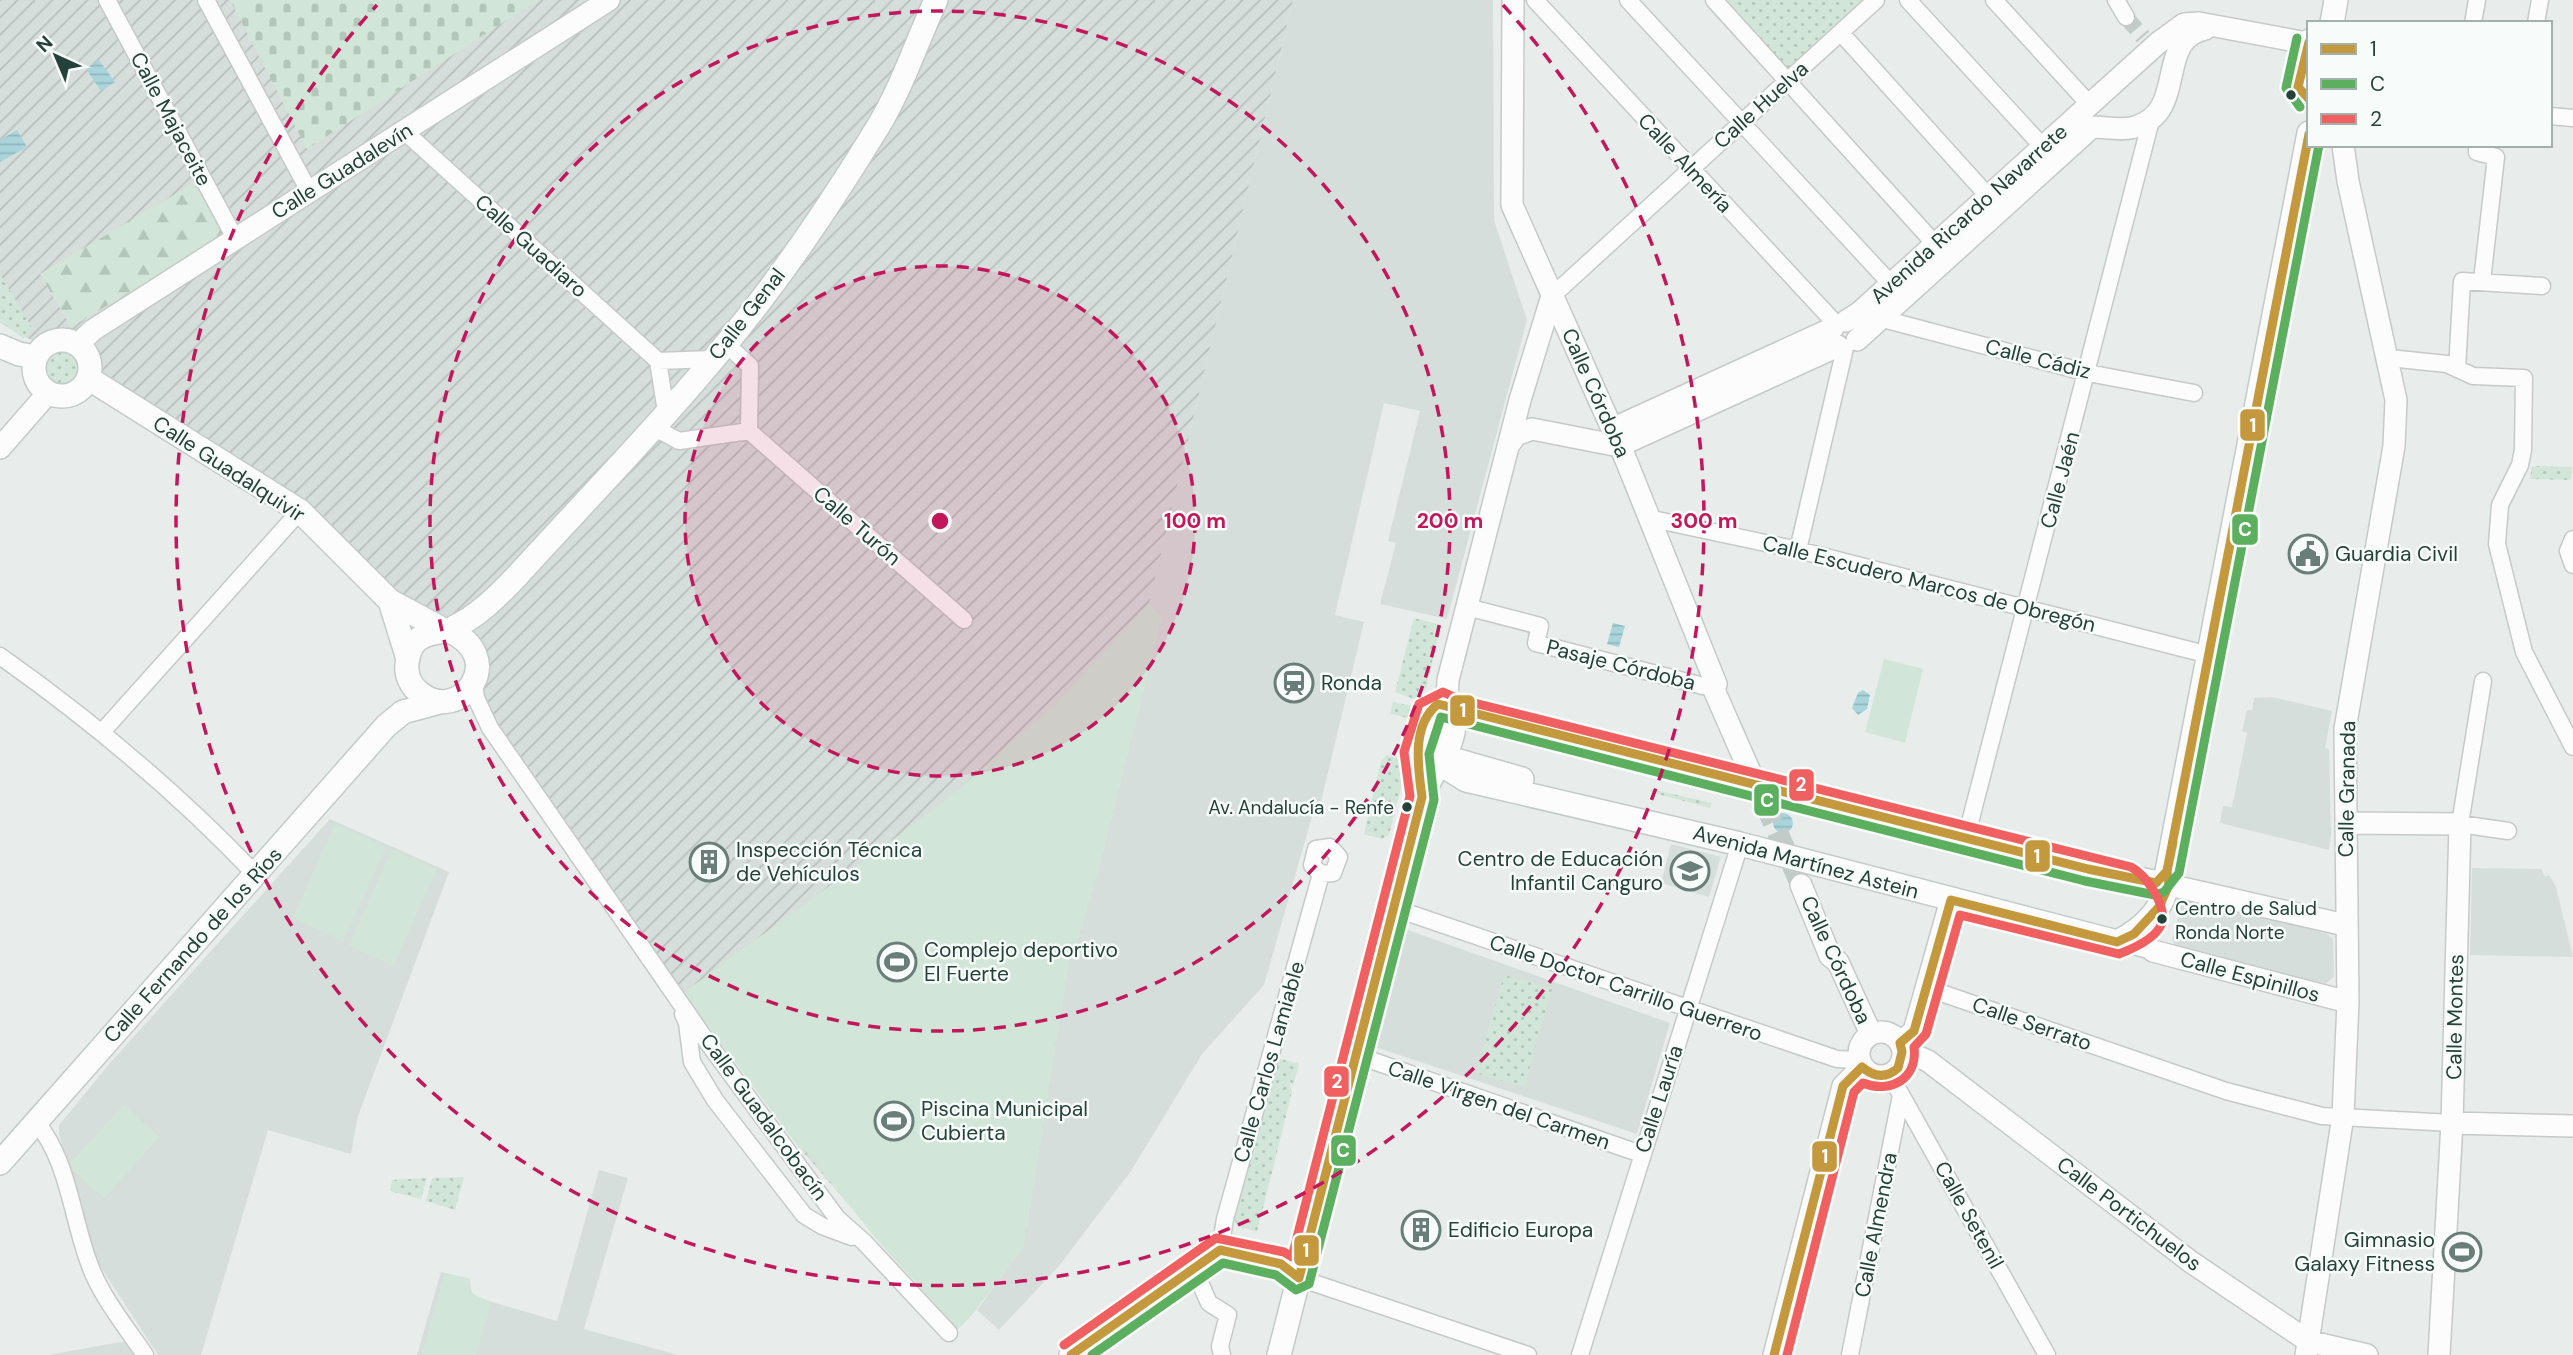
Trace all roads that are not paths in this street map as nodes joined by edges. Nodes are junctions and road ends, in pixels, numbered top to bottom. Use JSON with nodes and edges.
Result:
{"nodes":[{"id":1,"x":107,"y":0,"type":"edge"},
{"id":2,"x":206,"y":0,"type":"edge"},
{"id":3,"x":610,"y":0,"type":"edge"},
{"id":4,"x":936,"y":0,"type":"edge"},
{"id":5,"x":1513,"y":0,"type":"edge"},
{"id":6,"x":1535,"y":0,"type":"edge"},
{"id":7,"x":1628,"y":0,"type":"edge"},
{"id":8,"x":1714,"y":0,"type":"edge"},
{"id":9,"x":1877,"y":0,"type":"edge"},
{"id":10,"x":1908,"y":0,"type":"edge"},
{"id":11,"x":1994,"y":0,"type":"edge"},
{"id":12,"x":2136,"y":0,"type":"edge"},
{"id":13,"x":2336,"y":0,"type":"edge"},
{"id":14,"x":2477,"y":0,"type":"edge"},
{"id":15,"x":2540,"y":0,"type":"edge"},
{"id":16,"x":2122,"y":9,"type":"edge"},
{"id":17,"x":2332,"y":21,"type":"edge"},
{"id":18,"x":2473,"y":21,"type":"edge"},
{"id":19,"x":2536,"y":21,"type":"edge"},
{"id":20,"x":2221,"y":26,"type":"junction"},
{"id":21,"x":1841,"y":33,"type":"junction"},
{"id":22,"x":2307,"y":42,"type":"edge"},
{"id":23,"x":2151,"y":43,"type":"junction"},
{"id":24,"x":2307,"y":46,"type":"edge"},
{"id":25,"x":2174,"y":61,"type":"junction"},
{"id":26,"x":1788,"y":81,"type":"junction"},
{"id":27,"x":2307,"y":97,"type":"edge"},
{"id":28,"x":2090,"y":105,"type":"junction"},
{"id":29,"x":2552,"y":116,"type":"edge"},
{"id":30,"x":2573,"y":118,"type":"edge"},
{"id":31,"x":2151,"y":120,"type":"junction"},
{"id":32,"x":1742,"y":124,"type":"junction"},
{"id":33,"x":2092,"y":127,"type":"junction"},
{"id":34,"x":404,"y":131,"type":"junction"},
{"id":35,"x":2307,"y":143,"type":"edge"},
{"id":36,"x":2043,"y":147,"type":"junction"},
{"id":37,"x":2343,"y":147,"type":"edge"},
{"id":38,"x":2477,"y":147,"type":"edge"},
{"id":39,"x":1690,"y":169,"type":"junction"},
{"id":40,"x":309,"y":191,"type":"junction"},
{"id":41,"x":1989,"y":196,"type":"junction"},
{"id":42,"x":235,"y":238,"type":"junction"},
{"id":43,"x":1935,"y":244,"type":"junction"},
{"id":44,"x":2482,"y":281,"type":"junction"},
{"id":45,"x":1891,"y":284,"type":"junction"},
{"id":46,"x":2542,"y":286,"type":"dead end"},
{"id":47,"x":1552,"y":296,"type":"junction"},
{"id":48,"x":1883,"y":319,"type":"junction"},
{"id":49,"x":1842,"y":334,"type":"junction"},
{"id":50,"x":77,"y":345,"type":"junction"},
{"id":51,"x":0,"y":346,"type":"edge"},
{"id":52,"x":718,"y":351,"type":"junction"},
{"id":53,"x":36,"y":357,"type":"junction"},
{"id":54,"x":2389,"y":358,"type":"junction"},
{"id":55,"x":659,"y":361,"type":"junction"},
{"id":56,"x":2457,"y":369,"type":"junction"},
{"id":57,"x":2088,"y":373,"type":"junction"},
{"id":58,"x":88,"y":378,"type":"junction"},
{"id":59,"x":48,"y":393,"type":"junction"},
{"id":60,"x":2194,"y":393,"type":"dead end"},
{"id":61,"x":1601,"y":406,"type":"junction"},
{"id":62,"x":1517,"y":410,"type":"junction"},
{"id":63,"x":660,"y":420,"type":"junction"},
{"id":64,"x":749,"y":431,"type":"junction"},
{"id":65,"x":1616,"y":438,"type":"junction"},
{"id":66,"x":1508,"y":446,"type":"junction"},
{"id":67,"x":0,"y":448,"type":"edge"},
{"id":68,"x":300,"y":512,"type":"junction"},
{"id":69,"x":1648,"y":518,"type":"junction"},
{"id":70,"x":2573,"y":539,"type":"edge"},
{"id":71,"x":1798,"y":550,"type":"junction"},
{"id":72,"x":2573,"y":565,"type":"edge"},
{"id":73,"x":503,"y":590,"type":"junction"},
{"id":74,"x":390,"y":601,"type":"junction"},
{"id":75,"x":1467,"y":607,"type":"junction"},
{"id":76,"x":2026,"y":609,"type":"junction"},
{"id":77,"x":964,"y":620,"type":"dead end"},
{"id":78,"x":446,"y":630,"type":"junction"},
{"id":79,"x":2208,"y":655,"type":"junction"},
{"id":80,"x":0,"y":656,"type":"edge"},
{"id":81,"x":478,"y":661,"type":"junction"},
{"id":82,"x":407,"y":664,"type":"junction"},
{"id":83,"x":2483,"y":681,"type":"dead end"},
{"id":84,"x":474,"y":683,"type":"junction"},
{"id":85,"x":1716,"y":684,"type":"junction"},
{"id":86,"x":446,"y":701,"type":"junction"},
{"id":87,"x":1445,"y":707,"type":"junction"},
{"id":88,"x":386,"y":726,"type":"junction"},
{"id":89,"x":490,"y":728,"type":"junction"},
{"id":90,"x":103,"y":732,"type":"junction"},
{"id":91,"x":2573,"y":747,"type":"edge"},
{"id":92,"x":1435,"y":763,"type":"junction"},
{"id":93,"x":1750,"y":772,"type":"tunnel mouth"},
{"id":94,"x":1576,"y":805,"type":"junction"},
{"id":95,"x":2347,"y":823,"type":"junction"},
{"id":96,"x":2460,"y":824,"type":"junction"},
{"id":97,"x":2508,"y":831,"type":"dead end"},
{"id":98,"x":1966,"y":838,"type":"junction"},
{"id":99,"x":1740,"y":844,"type":"junction"},
{"id":100,"x":1321,"y":874,"type":"dead end"},
{"id":101,"x":256,"y":875,"type":"junction"},
{"id":102,"x":2128,"y":878,"type":"junction"},
{"id":103,"x":2164,"y":880,"type":"junction"},
{"id":104,"x":1801,"y":885,"type":"tunnel mouth"},
{"id":105,"x":1951,"y":900,"type":"junction"},
{"id":106,"x":1394,"y":908,"type":"junction"},
{"id":107,"x":2150,"y":919,"type":"junction"},
{"id":108,"x":2345,"y":925,"type":"junction"},
{"id":109,"x":2117,"y":942,"type":"junction"},
{"id":110,"x":2153,"y":951,"type":"joint"},
{"id":111,"x":670,"y":986,"type":"junction"},
{"id":112,"x":1927,"y":988,"type":"junction"},
{"id":113,"x":2348,"y":1002,"type":"junction"},
{"id":114,"x":1688,"y":1009,"type":"junction"},
{"id":115,"x":1871,"y":1034,"type":"junction"},
{"id":116,"x":1902,"y":1046,"type":"junction"},
{"id":117,"x":1356,"y":1055,"type":"junction"},
{"id":118,"x":1861,"y":1063,"type":"junction"},
{"id":119,"x":1890,"y":1075,"type":"junction"},
{"id":120,"x":1901,"y":1095,"type":"junction"},
{"id":121,"x":2343,"y":1116,"type":"junction"},
{"id":122,"x":36,"y":1122,"type":"junction"},
{"id":123,"x":2452,"y":1123,"type":"junction"},
{"id":124,"x":2573,"y":1125,"type":"edge"},
{"id":125,"x":1641,"y":1154,"type":"junction"},
{"id":126,"x":0,"y":1163,"type":"edge"},
{"id":127,"x":864,"y":1242,"type":"junction"},
{"id":128,"x":1220,"y":1250,"type":"junction"},
{"id":129,"x":1194,"y":1268,"type":"junction"},
{"id":130,"x":1299,"y":1278,"type":"junction"},
{"id":131,"x":949,"y":1333,"type":"dead end"},
{"id":132,"x":2307,"y":1348,"type":"edge"},
{"id":133,"x":1076,"y":1353,"type":"edge"},
{"id":134,"x":145,"y":1355,"type":"edge"},
{"id":135,"x":1222,"y":1355,"type":"edge"},
{"id":136,"x":1279,"y":1355,"type":"edge"},
{"id":137,"x":1528,"y":1355,"type":"edge"},
{"id":138,"x":1580,"y":1355,"type":"edge"},
{"id":139,"x":1774,"y":1355,"type":"edge"},
{"id":140,"x":1850,"y":1355,"type":"edge"},
{"id":141,"x":2047,"y":1355,"type":"edge"},
{"id":142,"x":2367,"y":1355,"type":"edge"},
{"id":143,"x":2439,"y":1355,"type":"edge"}],
"edges":[{"from":1,"to":42,"type":"street","name":"Calle Majaceite"},
{"from":2,"to":40,"type":"street"},
{"from":3,"to":34,"type":"street","name":"Calle Guadalevín"},
{"from":4,"to":52,"type":"main road","name":"Calle Genal"},
{"from":5,"to":47,"type":"street","name":"Calle Córdoba"},
{"from":6,"to":39,"type":"street","name":"Calle Almería"},
{"from":7,"to":32,"type":"street"},
{"from":8,"to":26,"type":"street"},
{"from":9,"to":21,"type":"street","name":"Calle Huelva"},
{"from":10,"to":36,"type":"street"},
{"from":11,"to":28,"type":"street"},
{"from":12,"to":16,"type":"street"},
{"from":13,"to":17,"type":"main road"},
{"from":14,"to":18,"type":"street"},
{"from":15,"to":19,"type":"street"},
{"from":20,"to":22,"type":"street","name":"Avenida Ricardo Navarrete"},
{"from":20,"to":23,"type":"street","name":"Avenida Ricardo Navarrete"},
{"from":20,"to":25,"type":"street","name":"Avenida Ricardo Navarrete"},
{"from":21,"to":26,"type":"street","name":"Calle Huelva"},
{"from":21,"to":41,"type":"street"},
{"from":23,"to":25,"type":"street"},
{"from":23,"to":28,"type":"street","name":"Avenida Ricardo Navarrete"},
{"from":24,"to":27,"type":"main road"},
{"from":25,"to":31,"type":"street","name":"Avenida Ricardo Navarrete"},
{"from":26,"to":32,"type":"street","name":"Calle Huelva"},
{"from":26,"to":43,"type":"street"},
{"from":28,"to":33,"type":"street","name":"Avenida Ricardo Navarrete"},
{"from":28,"to":36,"type":"street","name":"Avenida Ricardo Navarrete"},
{"from":29,"to":30,"type":"street"},
{"from":31,"to":33,"type":"street","name":"Avenida Ricardo Navarrete"},
{"from":31,"to":57,"type":"street","name":"Calle Jaén"},
{"from":32,"to":39,"type":"street","name":"Calle Huelva"},
{"from":32,"to":45,"type":"street"},
{"from":33,"to":48,"type":"street","name":"Avenida Ricardo Navarrete"},
{"from":34,"to":40,"type":"street","name":"Calle Guadalevín"},
{"from":34,"to":55,"type":"street","name":"Calle Guadiaro"},
{"from":35,"to":79,"type":"main road"},
{"from":36,"to":41,"type":"street","name":"Avenida Ricardo Navarrete"},
{"from":37,"to":54,"type":"street","name":"Calle Granada"},
{"from":38,"to":44,"type":"street"},
{"from":39,"to":47,"type":"street","name":"Calle Huelva"},
{"from":39,"to":49,"type":"street","name":"Calle Almería"},
{"from":40,"to":42,"type":"street","name":"Calle Guadalevín"},
{"from":41,"to":43,"type":"street","name":"Avenida Ricardo Navarrete"},
{"from":42,"to":50,"type":"street","name":"Calle Guadalevín"},
{"from":43,"to":45,"type":"street","name":"Avenida Ricardo Navarrete"},
{"from":44,"to":46,"type":"street"},
{"from":44,"to":56,"type":"street"},
{"from":45,"to":49,"type":"street","name":"Avenida Ricardo Navarrete"},
{"from":47,"to":61,"type":"street","name":"Calle Córdoba"},
{"from":47,"to":62,"type":"street"},
{"from":48,"to":49,"type":"street","name":"Avenida Ricardo Navarrete"},
{"from":48,"to":57,"type":"street","name":"Calle Cádiz"},
{"from":49,"to":65,"type":"street","name":"Avenida Ricardo Navarrete"},
{"from":49,"to":71,"type":"street"},
{"from":50,"to":53,"type":"main road"},
{"from":50,"to":58,"type":"main road"},
{"from":51,"to":53,"type":"main road"},
{"from":52,"to":55,"type":"street"},
{"from":52,"to":63,"type":"main road","name":"Calle Genal"},
{"from":52,"to":64,"type":"street"},
{"from":53,"to":59,"type":"main road"},
{"from":54,"to":56,"type":"street"},
{"from":54,"to":95,"type":"street","name":"Calle Granada"},
{"from":55,"to":63,"type":"street"},
{"from":56,"to":91,"type":"street"},
{"from":57,"to":60,"type":"street","name":"Calle Cádiz"},
{"from":57,"to":76,"type":"street","name":"Calle Jaén"},
{"from":58,"to":59,"type":"main road"},
{"from":58,"to":68,"type":"main road","name":"Calle Guadalquivir"},
{"from":59,"to":67,"type":"street"},
{"from":61,"to":62,"type":"street"},
{"from":61,"to":65,"type":"street","name":"Calle Córdoba"},
{"from":62,"to":66,"type":"street"},
{"from":63,"to":64,"type":"street"},
{"from":63,"to":73,"type":"main road","name":"Calle Genal"},
{"from":64,"to":77,"type":"street","name":"Calle Turón"},
{"from":65,"to":66,"type":"street"},
{"from":65,"to":69,"type":"street","name":"Calle Córdoba"},
{"from":66,"to":75,"type":"street"},
{"from":68,"to":74,"type":"main road","name":"Calle Guadalquivir"},
{"from":68,"to":90,"type":"street"},
{"from":69,"to":71,"type":"street","name":"Calle Escudero Marcos de Obregón"},
{"from":69,"to":85,"type":"street","name":"Calle Córdoba"},
{"from":70,"to":72,"type":"street"},
{"from":71,"to":76,"type":"street","name":"Calle Escudero Marcos de Obregón"},
{"from":73,"to":78,"type":"main road","name":"Calle Genal"},
{"from":73,"to":81,"type":"main road","name":"Calle Genal"},
{"from":74,"to":78,"type":"main road","name":"Calle Guadalquivir"},
{"from":74,"to":82,"type":"main road","name":"Calle Guadalquivir"},
{"from":75,"to":85,"type":"street","name":"Pasaje Córdoba"},
{"from":75,"to":87,"type":"street"},
{"from":76,"to":79,"type":"street","name":"Calle Escudero Marcos de Obregón"},
{"from":76,"to":98,"type":"street","name":"Calle Jaén"},
{"from":78,"to":81,"type":"main road"},
{"from":78,"to":82,"type":"main road"},
{"from":79,"to":103,"type":"main road"},
{"from":80,"to":90,"type":"street"},
{"from":81,"to":84,"type":"main road"},
{"from":82,"to":86,"type":"main road"},
{"from":82,"to":88,"type":"main road","name":"Calle Fernando de los Ríos"},
{"from":83,"to":96,"type":"street","name":"Calle Montes"},
{"from":84,"to":86,"type":"main road"},
{"from":84,"to":89,"type":"street","name":"Calle Guadalcobacín"},
{"from":85,"to":93,"type":"street","name":"Calle Córdoba"},
{"from":86,"to":88,"type":"main road","name":"Calle Fernando de los Ríos"},
{"from":86,"to":89,"type":"street","name":"Calle Guadalcobacín"},
{"from":87,"to":92,"type":"main road"},
{"from":87,"to":98,"type":"main road"},
{"from":88,"to":101,"type":"main road","name":"Calle Fernando de los Ríos"},
{"from":89,"to":111,"type":"street","name":"Calle Guadalcobacín"},
{"from":90,"to":101,"type":"street"},
{"from":92,"to":94,"type":"main road","name":"Avenida Martínez Astein"},
{"from":92,"to":94,"type":"main road","name":"Avenida Martínez Astein"},
{"from":92,"to":106,"type":"main road"},
{"from":94,"to":99,"type":"main road","name":"Avenida Martínez Astein"},
{"from":95,"to":96,"type":"street"},
{"from":95,"to":108,"type":"street","name":"Calle Granada"},
{"from":96,"to":97,"type":"street"},
{"from":96,"to":123,"type":"street","name":"Calle Montes"},
{"from":98,"to":102,"type":"main road"},
{"from":99,"to":105,"type":"main road","name":"Avenida Martínez Astein"},
{"from":99,"to":114,"type":"street","name":"Calle Lauría"},
{"from":100,"to":128,"type":"street","name":"Calle Carlos Lamiable"},
{"from":101,"to":122,"type":"main road","name":"Calle Fernando de los Ríos"},
{"from":102,"to":103,"type":"main road"},
{"from":102,"to":107,"type":"main road"},
{"from":103,"to":107,"type":"main road"},
{"from":103,"to":108,"type":"street"},
{"from":104,"to":115,"type":"street","name":"Calle Córdoba"},
{"from":105,"to":109,"type":"main road","name":"Avenida Martínez Astein"},
{"from":105,"to":112,"type":"street"},
{"from":106,"to":114,"type":"street","name":"Calle Doctor Carrillo Guerrero"},
{"from":106,"to":117,"type":"main road"},
{"from":107,"to":109,"type":"main road"},
{"from":108,"to":113,"type":"street","name":"Calle Granada"},
{"from":109,"to":110,"type":"street","name":"Avenida Martínez Astein"},
{"from":110,"to":113,"type":"street","name":"Calle Espinillos"},
{"from":111,"to":127,"type":"street","name":"Calle Guadalcobacín"},
{"from":111,"to":127,"type":"street","name":"Calle Guadalcobacín"},
{"from":112,"to":116,"type":"street"},
{"from":112,"to":121,"type":"street","name":"Calle Serrato"},
{"from":113,"to":121,"type":"street","name":"Calle Granada"},
{"from":114,"to":118,"type":"street","name":"Calle Doctor Carrillo Guerrero"},
{"from":114,"to":125,"type":"street","name":"Calle Lauría"},
{"from":115,"to":116,"type":"street"},
{"from":115,"to":118,"type":"street"},
{"from":116,"to":119,"type":"street"},
{"from":116,"to":132,"type":"street","name":"Calle Portichuelos"},
{"from":117,"to":125,"type":"street","name":"Calle Virgen del Carmen"},
{"from":117,"to":130,"type":"main road"},
{"from":118,"to":119,"type":"street"},
{"from":118,"to":139,"type":"street"},
{"from":119,"to":120,"type":"street","name":"Calle Setenil"},
{"from":120,"to":140,"type":"street","name":"Calle Almendra"},
{"from":120,"to":141,"type":"street","name":"Calle Setenil"},
{"from":121,"to":123,"type":"street","name":"Calle Serrato"},
{"from":121,"to":132,"type":"street","name":"Calle Granada"},
{"from":122,"to":126,"type":"main road","name":"Calle Fernando de los Ríos"},
{"from":122,"to":134,"type":"street"},
{"from":123,"to":124,"type":"street"},
{"from":123,"to":143,"type":"street","name":"Calle Montes"},
{"from":125,"to":138,"type":"street","name":"Calle Lauría"},
{"from":127,"to":131,"type":"street","name":"Calle Guadalcobacín"},
{"from":128,"to":129,"type":"main road"},
{"from":128,"to":130,"type":"main road"},
{"from":129,"to":133,"type":"main road"},
{"from":129,"to":135,"type":"street"},
{"from":130,"to":136,"type":"main road"},
{"from":130,"to":137,"type":"street"},
{"from":132,"to":142,"type":"street","name":"Calle Portichuelos"}]}
